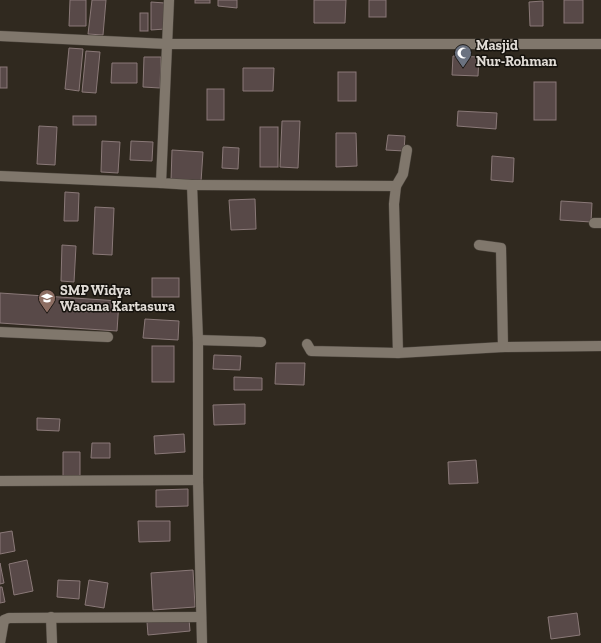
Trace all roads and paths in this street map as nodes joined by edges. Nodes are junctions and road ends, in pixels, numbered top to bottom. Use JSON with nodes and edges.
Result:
{"nodes":[{"id":1,"x":169,"y":0,"type":"edge"},
{"id":2,"x":0,"y":36,"type":"edge"},
{"id":3,"x":167,"y":44,"type":"junction"},
{"id":4,"x":601,"y":44,"type":"edge"},
{"id":5,"x":407,"y":150,"type":"dead end"},
{"id":6,"x":0,"y":176,"type":"edge"},
{"id":7,"x":161,"y":183,"type":"junction"},
{"id":8,"x":192,"y":185,"type":"junction"},
{"id":9,"x":396,"y":186,"type":"junction"},
{"id":10,"x":479,"y":245,"type":"dead end"},
{"id":11,"x":0,"y":332,"type":"edge"},
{"id":12,"x":108,"y":337,"type":"dead end"},
{"id":13,"x":198,"y":340,"type":"junction"},
{"id":14,"x":261,"y":342,"type":"dead end"},
{"id":15,"x":307,"y":344,"type":"dead end"},
{"id":16,"x":601,"y":346,"type":"edge"},
{"id":17,"x":503,"y":347,"type":"junction"},
{"id":18,"x":398,"y":353,"type":"junction"},
{"id":19,"x":198,"y":480,"type":"junction"},
{"id":20,"x":0,"y":481,"type":"edge"},
{"id":21,"x":201,"y":616,"type":"junction"},
{"id":22,"x":51,"y":617,"type":"junction"},
{"id":23,"x":0,"y":643,"type":"edge"},
{"id":24,"x":52,"y":643,"type":"edge"},
{"id":25,"x":202,"y":643,"type":"edge"}],
"edges":[{"from":1,"to":3,"type":"street"},
{"from":2,"to":3,"type":"street"},
{"from":3,"to":4,"type":"street"},
{"from":3,"to":7,"type":"street"},
{"from":5,"to":9,"type":"street"},
{"from":6,"to":7,"type":"street"},
{"from":7,"to":8,"type":"street"},
{"from":8,"to":9,"type":"street"},
{"from":8,"to":13,"type":"street"},
{"from":9,"to":18,"type":"street"},
{"from":10,"to":17,"type":"street"},
{"from":11,"to":12,"type":"street"},
{"from":13,"to":14,"type":"street"},
{"from":13,"to":19,"type":"street"},
{"from":15,"to":18,"type":"street"},
{"from":16,"to":17,"type":"street"},
{"from":17,"to":18,"type":"street"},
{"from":19,"to":20,"type":"street"},
{"from":19,"to":21,"type":"street"},
{"from":21,"to":22,"type":"street"},
{"from":21,"to":25,"type":"street"},
{"from":22,"to":23,"type":"street"},
{"from":22,"to":24,"type":"street"}]}
